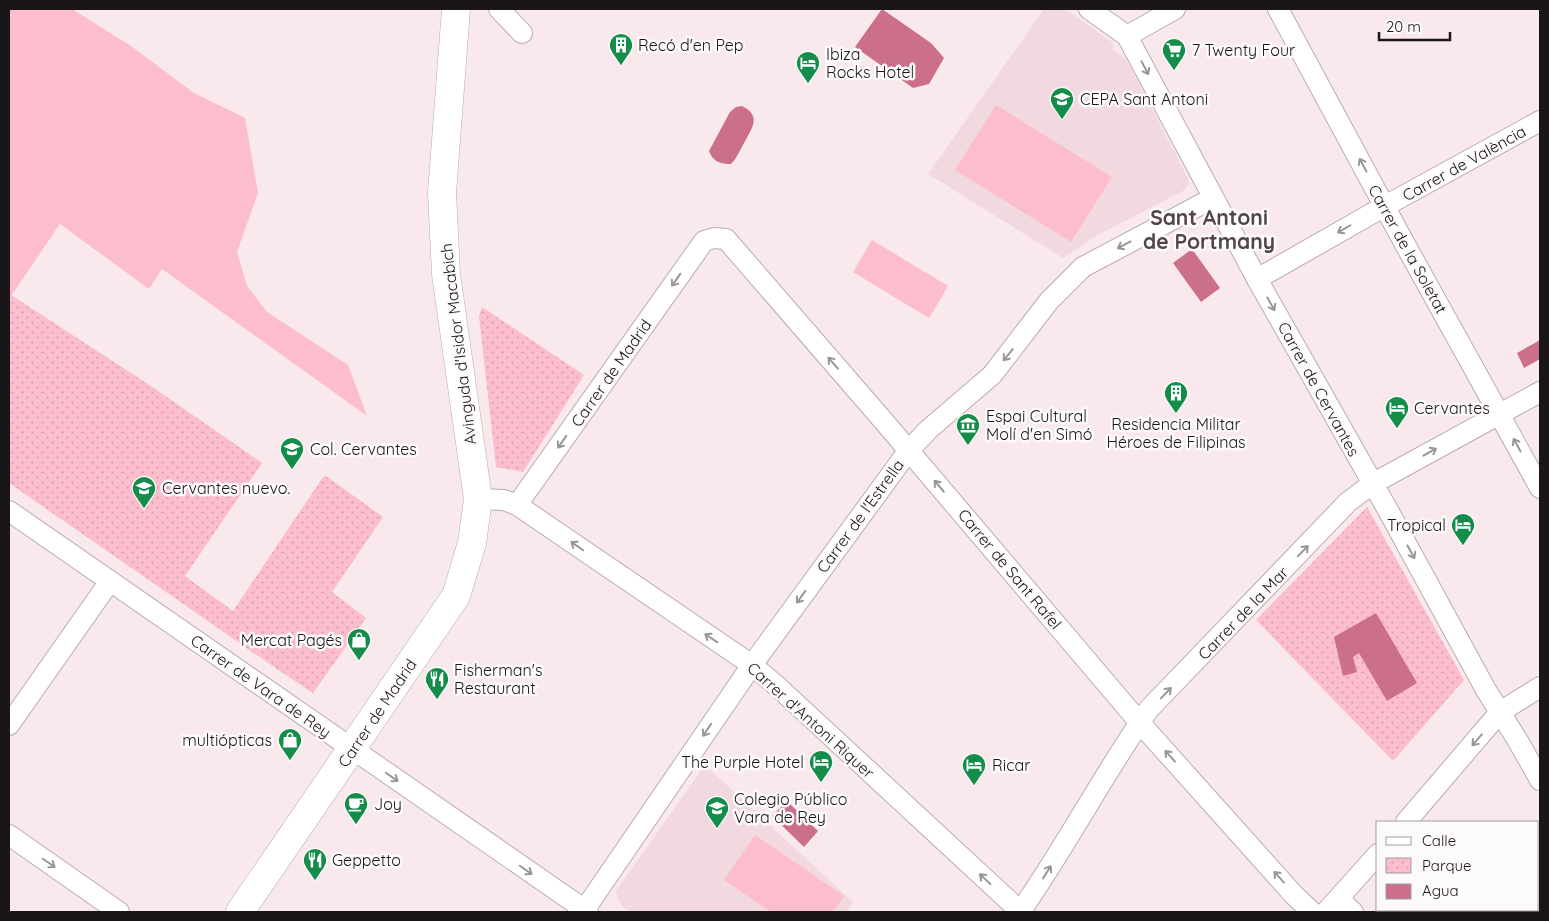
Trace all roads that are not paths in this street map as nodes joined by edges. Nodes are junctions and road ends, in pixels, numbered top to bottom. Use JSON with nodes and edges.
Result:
{"nodes":[{"id":1,"x":456,"y":9,"type":"edge"},
{"id":2,"x":499,"y":9,"type":"edge"},
{"id":3,"x":1089,"y":9,"type":"edge"},
{"id":4,"x":1175,"y":9,"type":"edge"},
{"id":5,"x":1278,"y":9,"type":"edge"},
{"id":6,"x":522,"y":33,"type":"dead end"},
{"id":7,"x":1128,"y":36,"type":"junction"},
{"id":8,"x":1540,"y":121,"type":"edge"},
{"id":9,"x":1213,"y":198,"type":"junction"},
{"id":10,"x":1385,"y":206,"type":"junction"},
{"id":11,"x":704,"y":241,"type":"joint"},
{"id":12,"x":1258,"y":279,"type":"junction"},
{"id":13,"x":1540,"y":392,"type":"edge"},
{"id":14,"x":1500,"y":414,"type":"junction"},
{"id":15,"x":909,"y":450,"type":"junction"},
{"id":16,"x":1372,"y":484,"type":"junction"},
{"id":17,"x":1540,"y":488,"type":"edge"},
{"id":18,"x":478,"y":499,"type":"junction"},
{"id":19,"x":517,"y":505,"type":"junction"},
{"id":20,"x":9,"y":511,"type":"edge"},
{"id":21,"x":110,"y":581,"type":"junction"},
{"id":22,"x":752,"y":666,"type":"junction"},
{"id":23,"x":1540,"y":687,"type":"edge"},
{"id":24,"x":1500,"y":712,"type":"junction"},
{"id":25,"x":1140,"y":723,"type":"junction"},
{"id":26,"x":9,"y":725,"type":"edge"},
{"id":27,"x":352,"y":749,"type":"junction"},
{"id":28,"x":1540,"y":780,"type":"edge"},
{"id":29,"x":1407,"y":821,"type":"edge"},
{"id":30,"x":9,"y":835,"type":"edge"},
{"id":31,"x":1376,"y":857,"type":"edge"},
{"id":32,"x":1339,"y":908,"type":"edge"},
{"id":33,"x":119,"y":912,"type":"edge"},
{"id":34,"x":240,"y":912,"type":"edge"},
{"id":35,"x":585,"y":912,"type":"edge"},
{"id":36,"x":1021,"y":912,"type":"edge"},
{"id":37,"x":1312,"y":912,"type":"edge"}],
"edges":[{"from":1,"to":18,"type":"street","name":"Avinguda d'Isidor Macabich"},
{"from":2,"to":6,"type":"street"},
{"from":3,"to":7,"type":"street","name":"Carrer de Cervantes"},
{"from":4,"to":7,"type":"street"},
{"from":10,"to":5,"type":"street","name":"Carrer de la Soletat","one_way":true},
{"from":7,"to":9,"type":"street","name":"Carrer de Cervantes","one_way":true},
{"from":8,"to":10,"type":"street","name":"Carrer de València"},
{"from":9,"to":12,"type":"street","name":"Carrer de Cervantes"},
{"from":9,"to":15,"type":"street","name":"Carrer de l'Estrella","one_way":true},
{"from":10,"to":12,"type":"street","name":"Carrer de València","one_way":true},
{"from":10,"to":14,"type":"street","name":"Carrer de la Soletat"},
{"from":15,"to":11,"type":"street","name":"Carrer de Sant Rafel","one_way":true},
{"from":11,"to":19,"type":"street","name":"Carrer de Madrid","one_way":true},
{"from":12,"to":16,"type":"street","name":"Carrer de Cervantes","one_way":true},
{"from":13,"to":14,"type":"street","name":"Carrer de la Mar"},
{"from":16,"to":14,"type":"street","name":"Carrer de la Mar","one_way":true},
{"from":17,"to":14,"type":"street","name":"Carrer de la Soletat","one_way":true},
{"from":15,"to":22,"type":"street","name":"Carrer de l'Estrella","one_way":true},
{"from":25,"to":15,"type":"street","name":"Carrer de Sant Rafel","one_way":true},
{"from":16,"to":24,"type":"street","name":"Carrer de Cervantes","one_way":true},
{"from":25,"to":16,"type":"street","name":"Carrer de la Mar","one_way":true},
{"from":18,"to":19,"type":"street","name":"Carrer d'Antoni Riquer"},
{"from":18,"to":27,"type":"street","name":"Carrer de Madrid"},
{"from":22,"to":19,"type":"street","name":"Carrer d'Antoni Riquer","one_way":true},
{"from":20,"to":21,"type":"street","name":"Carrer de Vara de Rey"},
{"from":21,"to":26,"type":"street"},
{"from":21,"to":27,"type":"street","name":"Carrer de Vara de Rey"},
{"from":22,"to":35,"type":"street","name":"Carrer de l'Estrella","one_way":true},
{"from":36,"to":22,"type":"street","name":"Carrer d'Antoni Riquer","one_way":true},
{"from":23,"to":24,"type":"street"},
{"from":24,"to":28,"type":"street","name":"Carrer de Cervantes"},
{"from":24,"to":29,"type":"street","one_way":true},
{"from":36,"to":25,"type":"street","name":"Carrer de la Mar","one_way":true},
{"from":37,"to":25,"type":"street","name":"Carrer de Sant Rafel","one_way":true},
{"from":27,"to":34,"type":"street","name":"Carrer de Madrid"},
{"from":27,"to":35,"type":"street","name":"Carrer de Vara de Rey","one_way":true},
{"from":30,"to":33,"type":"street","one_way":true},
{"from":31,"to":32,"type":"street"}]}
